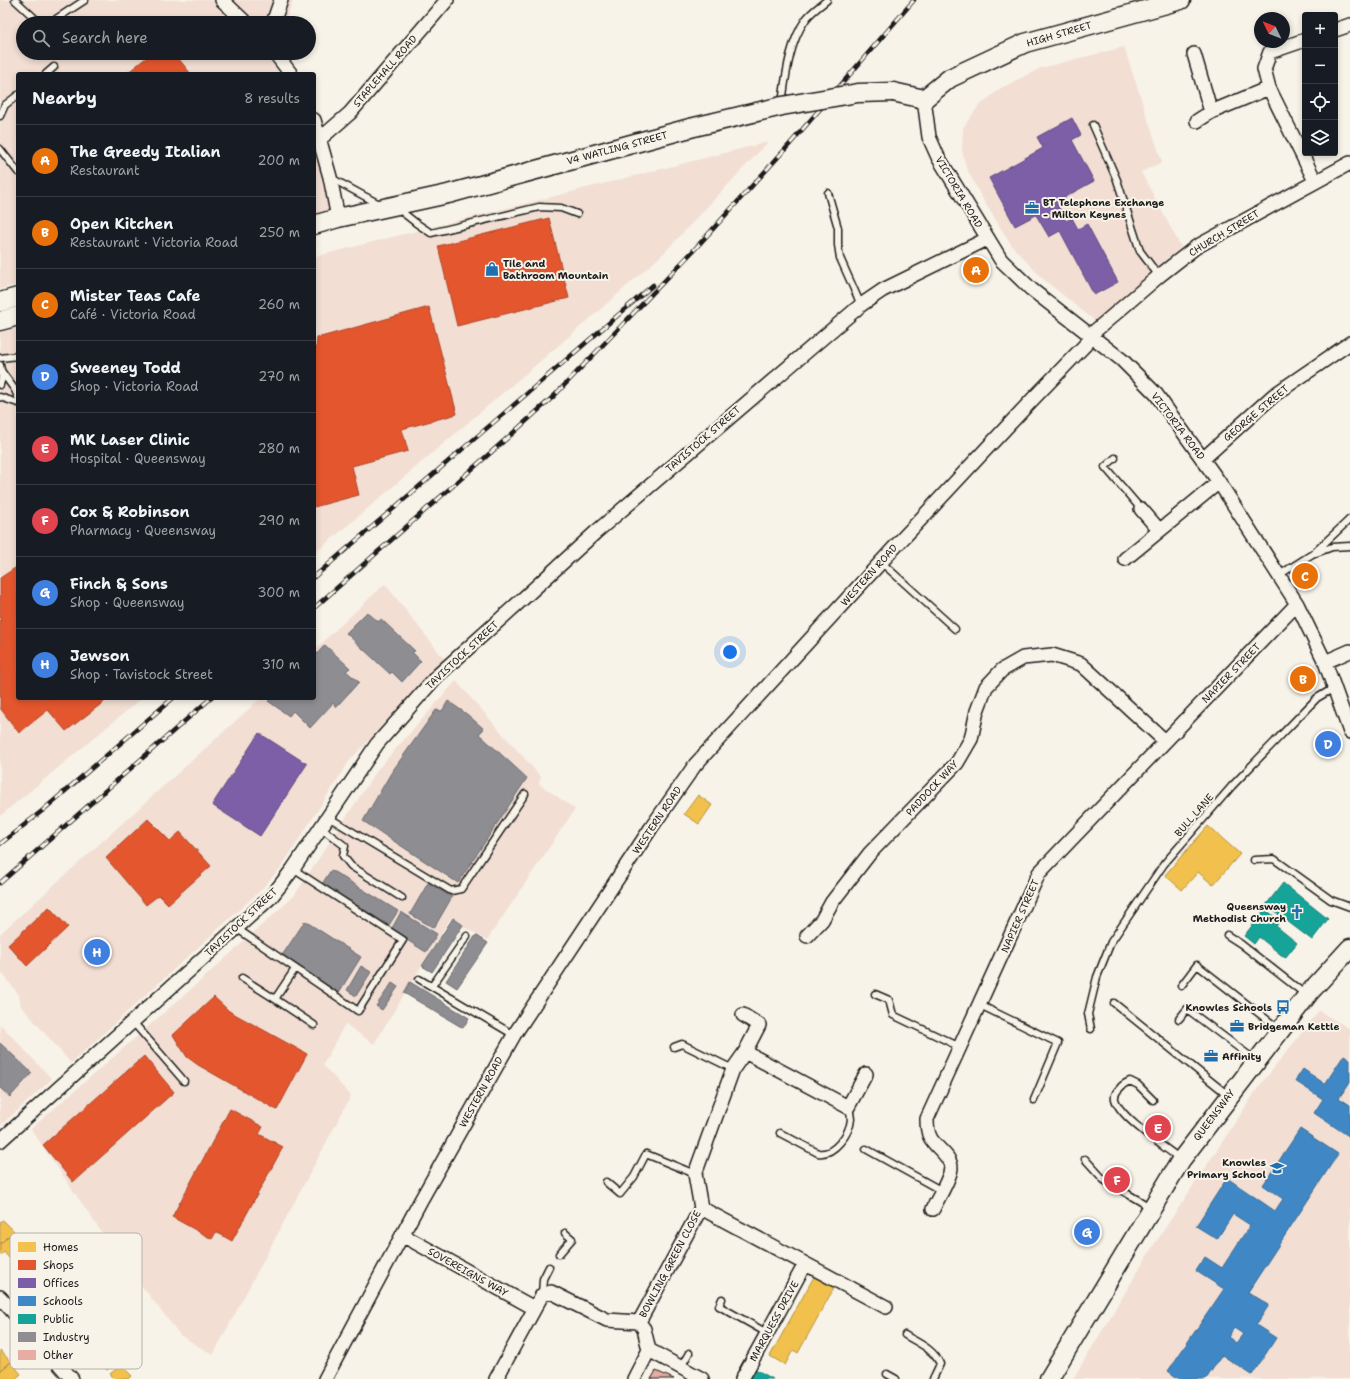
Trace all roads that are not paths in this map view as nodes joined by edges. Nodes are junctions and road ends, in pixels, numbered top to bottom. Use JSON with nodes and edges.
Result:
{"nodes":[{"id":1,"x":15,"y":0,"type":"edge"},
{"id":2,"x":85,"y":0,"type":"edge"},
{"id":3,"x":222,"y":0,"type":"edge"},
{"id":4,"x":281,"y":0,"type":"edge"},
{"id":5,"x":447,"y":0,"type":"edge"},
{"id":6,"x":827,"y":0,"type":"edge"},
{"id":7,"x":1181,"y":0,"type":"edge"},
{"id":8,"x":32,"y":16,"type":"edge"},
{"id":9,"x":61,"y":16,"type":"edge"},
{"id":10,"x":239,"y":16,"type":"edge"},
{"id":11,"x":275,"y":16,"type":"edge"},
{"id":12,"x":1350,"y":25,"type":"edge"},
{"id":13,"x":1338,"y":29,"type":"edge"},
{"id":14,"x":1302,"y":41,"type":"edge"},
{"id":15,"x":1194,"y":54,"type":"dead end"},
{"id":16,"x":280,"y":60,"type":"edge"},
{"id":17,"x":54,"y":67,"type":"dead end"},
{"id":18,"x":48,"y":72,"type":"edge"},
{"id":19,"x":289,"y":72,"type":"edge"},
{"id":20,"x":1269,"y":88,"type":"junction"},
{"id":21,"x":16,"y":97,"type":"edge"},
{"id":22,"x":924,"y":99,"type":"junction"},
{"id":23,"x":782,"y":106,"type":"junction"},
{"id":24,"x":1211,"y":112,"type":"junction"},
{"id":25,"x":0,"y":116,"type":"edge"},
{"id":26,"x":1197,"y":121,"type":"dead end"},
{"id":27,"x":1093,"y":125,"type":"dead end"},
{"id":28,"x":316,"y":126,"type":"edge"},
{"id":29,"x":320,"y":139,"type":"junction"},
{"id":30,"x":0,"y":149,"type":"edge"},
{"id":31,"x":1350,"y":163,"type":"edge"},
{"id":32,"x":16,"y":169,"type":"edge"},
{"id":33,"x":330,"y":177,"type":"junction"},
{"id":34,"x":1315,"y":181,"type":"junction"},
{"id":35,"x":828,"y":193,"type":"dead end"},
{"id":36,"x":390,"y":207,"type":"junction"},
{"id":37,"x":576,"y":214,"type":"dead end"},
{"id":38,"x":338,"y":218,"type":"junction"},
{"id":39,"x":316,"y":224,"type":"edge"},
{"id":40,"x":987,"y":239,"type":"junction"},
{"id":41,"x":1159,"y":276,"type":"junction"},
{"id":42,"x":16,"y":298,"type":"edge"},
{"id":43,"x":0,"y":302,"type":"edge"},
{"id":44,"x":861,"y":305,"type":"junction"},
{"id":45,"x":16,"y":317,"type":"edge"},
{"id":46,"x":0,"y":321,"type":"edge"},
{"id":47,"x":1092,"y":336,"type":"junction"},
{"id":48,"x":1350,"y":343,"type":"edge"},
{"id":49,"x":16,"y":356,"type":"edge"},
{"id":50,"x":0,"y":358,"type":"edge"},
{"id":51,"x":0,"y":365,"type":"edge"},
{"id":52,"x":2,"y":372,"type":"junction"},
{"id":53,"x":0,"y":385,"type":"edge"},
{"id":54,"x":16,"y":392,"type":"edge"},
{"id":55,"x":0,"y":397,"type":"edge"},
{"id":56,"x":16,"y":402,"type":"edge"},
{"id":57,"x":1115,"y":458,"type":"dead end"},
{"id":58,"x":1203,"y":459,"type":"junction"},
{"id":59,"x":1219,"y":482,"type":"junction"},
{"id":60,"x":1141,"y":509,"type":"joint"},
{"id":61,"x":1350,"y":519,"type":"edge"},
{"id":62,"x":1159,"y":530,"type":"junction"},
{"id":63,"x":1350,"y":546,"type":"edge"},
{"id":64,"x":1314,"y":553,"type":"junction"},
{"id":65,"x":1125,"y":559,"type":"dead end"},
{"id":66,"x":881,"y":562,"type":"junction"},
{"id":67,"x":1279,"y":575,"type":"junction"},
{"id":68,"x":1297,"y":604,"type":"junction"},
{"id":69,"x":955,"y":629,"type":"dead end"},
{"id":70,"x":1350,"y":651,"type":"edge"},
{"id":71,"x":1325,"y":662,"type":"junction"},
{"id":72,"x":1334,"y":688,"type":"junction"},
{"id":73,"x":1350,"y":732,"type":"edge"},
{"id":74,"x":1165,"y":741,"type":"junction"},
{"id":75,"x":525,"y":794,"type":"dead end"},
{"id":76,"x":324,"y":822,"type":"junction"},
{"id":77,"x":1254,"y":860,"type":"dead end"},
{"id":78,"x":293,"y":869,"type":"junction"},
{"id":79,"x":402,"y":898,"type":"dead end"},
{"id":80,"x":1350,"y":907,"type":"edge"},
{"id":81,"x":236,"y":928,"type":"junction"},
{"id":82,"x":1227,"y":935,"type":"dead end"},
{"id":83,"x":467,"y":936,"type":"dead end"},
{"id":84,"x":807,"y":936,"type":"dead end"},
{"id":85,"x":1350,"y":948,"type":"edge"},
{"id":86,"x":295,"y":969,"type":"junction"},
{"id":87,"x":242,"y":978,"type":"dead end"},
{"id":88,"x":419,"y":979,"type":"dead end"},
{"id":89,"x":432,"y":986,"type":"junction"},
{"id":90,"x":1181,"y":986,"type":"dead end"},
{"id":91,"x":875,"y":994,"type":"dead end"},
{"id":92,"x":1307,"y":996,"type":"junction"},
{"id":93,"x":275,"y":999,"type":"junction"},
{"id":94,"x":1114,"y":1003,"type":"dead end"},
{"id":95,"x":980,"y":1006,"type":"junction"},
{"id":96,"x":743,"y":1016,"type":"dead end"},
{"id":97,"x":1179,"y":1019,"type":"dead end"},
{"id":98,"x":133,"y":1022,"type":"junction"},
{"id":99,"x":314,"y":1025,"type":"dead end"},
{"id":100,"x":1091,"y":1029,"type":"dead end"},
{"id":101,"x":1281,"y":1030,"type":"junction"},
{"id":102,"x":514,"y":1035,"type":"junction"},
{"id":103,"x":674,"y":1047,"type":"dead end"},
{"id":104,"x":960,"y":1047,"type":"junction"},
{"id":105,"x":745,"y":1052,"type":"junction"},
{"id":106,"x":1256,"y":1061,"type":"junction"},
{"id":107,"x":733,"y":1069,"type":"junction"},
{"id":108,"x":866,"y":1074,"type":"dead end"},
{"id":109,"x":184,"y":1081,"type":"dead end"},
{"id":110,"x":1229,"y":1096,"type":"junction"},
{"id":111,"x":1034,"y":1100,"type":"dead end"},
{"id":112,"x":1154,"y":1100,"type":"dead end"},
{"id":113,"x":848,"y":1107,"type":"junction"},
{"id":114,"x":780,"y":1133,"type":"dead end"},
{"id":115,"x":0,"y":1141,"type":"edge"},
{"id":116,"x":866,"y":1149,"type":"dead end"},
{"id":117,"x":1085,"y":1159,"type":"dead end"},
{"id":118,"x":1181,"y":1160,"type":"junction"},
{"id":119,"x":695,"y":1174,"type":"junction"},
{"id":120,"x":606,"y":1182,"type":"dead end"},
{"id":121,"x":942,"y":1190,"type":"junction"},
{"id":122,"x":701,"y":1208,"type":"junction"},
{"id":123,"x":932,"y":1208,"type":"dead end"},
{"id":124,"x":1151,"y":1208,"type":"junction"},
{"id":125,"x":565,"y":1233,"type":"dead end"},
{"id":126,"x":402,"y":1235,"type":"junction"},
{"id":127,"x":559,"y":1254,"type":"dead end"},
{"id":128,"x":806,"y":1264,"type":"junction"},
{"id":129,"x":549,"y":1267,"type":"dead end"},
{"id":130,"x":542,"y":1295,"type":"junction"},
{"id":131,"x":0,"y":1297,"type":"edge"},
{"id":132,"x":722,"y":1299,"type":"dead end"},
{"id":133,"x":886,"y":1307,"type":"dead end"},
{"id":134,"x":10,"y":1308,"type":"edge"},
{"id":135,"x":534,"y":1308,"type":"junction"},
{"id":136,"x":642,"y":1326,"type":"junction"},
{"id":137,"x":768,"y":1333,"type":"junction"},
{"id":138,"x":905,"y":1335,"type":"dead end"},
{"id":139,"x":649,"y":1350,"type":"junction"},
{"id":140,"x":689,"y":1353,"type":"dead end"},
{"id":141,"x":681,"y":1368,"type":"junction"},
{"id":142,"x":63,"y":1369,"type":"edge"},
{"id":143,"x":887,"y":1374,"type":"dead end"},
{"id":144,"x":72,"y":1379,"type":"edge"},
{"id":145,"x":325,"y":1379,"type":"edge"},
{"id":146,"x":496,"y":1379,"type":"edge"},
{"id":147,"x":634,"y":1379,"type":"edge"},
{"id":148,"x":702,"y":1379,"type":"edge"},
{"id":149,"x":742,"y":1379,"type":"edge"},
{"id":150,"x":896,"y":1379,"type":"edge"},
{"id":151,"x":933,"y":1379,"type":"edge"},
{"id":152,"x":1049,"y":1379,"type":"edge"}],
"edges":[{"from":1,"to":8,"type":"lane"},
{"from":2,"to":9,"type":"lane"},
{"from":3,"to":10,"type":"street"},
{"from":4,"to":11,"type":"street"},
{"from":5,"to":29,"type":"street","name":"STAPLEHALL ROAD"},
{"from":6,"to":23,"type":"lane"},
{"from":7,"to":22,"type":"street","name":"HIGH STREET"},
{"from":12,"to":13,"type":"street"},
{"from":14,"to":20,"type":"street"},
{"from":15,"to":24,"type":"street"},
{"from":16,"to":19,"type":"street"},
{"from":17,"to":18,"type":"lane"},
{"from":20,"to":24,"type":"street"},
{"from":20,"to":34,"type":"street"},
{"from":21,"to":25,"type":"lane"},
{"from":22,"to":23,"type":"street","name":"V4 WATLING STREET","bridge":true},
{"from":22,"to":40,"type":"street","name":"VICTORIA ROAD"},
{"from":23,"to":36,"type":"street","name":"V4 WATLING STREET","bridge":true},
{"from":24,"to":26,"type":"street"},
{"from":27,"to":41,"type":"lane"},
{"from":28,"to":29,"type":"street"},
{"from":29,"to":33,"type":"street"},
{"from":30,"to":32,"type":"lane"},
{"from":31,"to":34,"type":"street","name":"CHURCH STREET"},
{"from":33,"to":36,"type":"lane"},
{"from":33,"to":38,"type":"street"},
{"from":34,"to":41,"type":"street","name":"CHURCH STREET"},
{"from":35,"to":44,"type":"lane"},
{"from":36,"to":37,"type":"lane"},
{"from":36,"to":38,"type":"street","name":"V4 WATLING STREET"},
{"from":38,"to":39,"type":"street","name":"V4 WATLING STREET"},
{"from":40,"to":44,"type":"street","name":"TAVISTOCK STREET"},
{"from":40,"to":47,"type":"street","name":"VICTORIA ROAD"},
{"from":41,"to":47,"type":"street","name":"CHURCH STREET"},
{"from":42,"to":43,"type":"street"},
{"from":44,"to":76,"type":"street","name":"TAVISTOCK STREET"},
{"from":45,"to":46,"type":"street"},
{"from":47,"to":58,"type":"street","name":"VICTORIA ROAD"},
{"from":47,"to":66,"type":"street","name":"WESTERN ROAD"},
{"from":48,"to":58,"type":"street","name":"GEORGE STREET"},
{"from":49,"to":50,"type":"lane"},
{"from":51,"to":52,"type":"lane"},
{"from":52,"to":53,"type":"lane"},
{"from":52,"to":54,"type":"lane"},
{"from":55,"to":56,"type":"lane"},
{"from":57,"to":60,"type":"lane"},
{"from":58,"to":59,"type":"street","name":"VICTORIA ROAD"},
{"from":59,"to":62,"type":"street"},
{"from":59,"to":67,"type":"street","name":"VICTORIA ROAD"},
{"from":60,"to":62,"type":"street"},
{"from":61,"to":64,"type":"lane"},
{"from":62,"to":65,"type":"street"},
{"from":63,"to":64,"type":"lane"},
{"from":64,"to":67,"type":"lane"},
{"from":66,"to":69,"type":"lane"},
{"from":66,"to":102,"type":"street","name":"WESTERN ROAD"},
{"from":67,"to":68,"type":"street","name":"VICTORIA ROAD"},
{"from":68,"to":71,"type":"street","name":"VICTORIA ROAD"},
{"from":68,"to":74,"type":"street","name":"NAPIER STREET"},
{"from":70,"to":71,"type":"street"},
{"from":71,"to":72,"type":"street","name":"VICTORIA ROAD"},
{"from":72,"to":73,"type":"street","name":"VICTORIA ROAD"},
{"from":72,"to":100,"type":"lane","name":"BULL LANE"},
{"from":74,"to":84,"type":"street","name":"PADDOCK WAY"},
{"from":74,"to":95,"type":"street","name":"NAPIER STREET"},
{"from":75,"to":76,"type":"lane"},
{"from":76,"to":78,"type":"street","name":"TAVISTOCK STREET"},
{"from":76,"to":79,"type":"lane"},
{"from":77,"to":80,"type":"lane"},
{"from":78,"to":81,"type":"street","name":"TAVISTOCK STREET"},
{"from":78,"to":86,"type":"lane"},
{"from":81,"to":86,"type":"lane"},
{"from":81,"to":98,"type":"street","name":"TAVISTOCK STREET"},
{"from":82,"to":92,"type":"lane"},
{"from":83,"to":89,"type":"lane"},
{"from":85,"to":92,"type":"street","name":"QUEENSWAY"},
{"from":86,"to":93,"type":"lane"},
{"from":87,"to":93,"type":"lane"},
{"from":88,"to":89,"type":"lane"},
{"from":89,"to":102,"type":"lane"},
{"from":90,"to":101,"type":"lane"},
{"from":91,"to":104,"type":"lane"},
{"from":92,"to":101,"type":"street","name":"QUEENSWAY"},
{"from":93,"to":99,"type":"lane"},
{"from":94,"to":110,"type":"lane"},
{"from":95,"to":104,"type":"street","name":"NAPIER STREET"},
{"from":95,"to":111,"type":"lane"},
{"from":96,"to":105,"type":"street","name":"BOWLING GREEN CLOSE"},
{"from":97,"to":106,"type":"lane"},
{"from":98,"to":109,"type":"lane"},
{"from":98,"to":115,"type":"street","name":"TAVISTOCK STREET"},
{"from":101,"to":106,"type":"street","name":"QUEENSWAY"},
{"from":102,"to":126,"type":"street","name":"WESTERN ROAD"},
{"from":103,"to":107,"type":"lane"},
{"from":104,"to":121,"type":"street","name":"NAPIER STREET"},
{"from":105,"to":107,"type":"street","name":"BOWLING GREEN CLOSE"},
{"from":105,"to":113,"type":"street"},
{"from":106,"to":110,"type":"street","name":"QUEENSWAY"},
{"from":107,"to":119,"type":"street","name":"BOWLING GREEN CLOSE"},
{"from":108,"to":113,"type":"street"},
{"from":110,"to":118,"type":"street","name":"QUEENSWAY"},
{"from":112,"to":118,"type":"lane"},
{"from":113,"to":114,"type":"lane"},
{"from":116,"to":121,"type":"lane"},
{"from":117,"to":124,"type":"lane"},
{"from":118,"to":124,"type":"street","name":"QUEENSWAY"},
{"from":119,"to":120,"type":"lane"},
{"from":119,"to":122,"type":"street","name":"BOWLING GREEN CLOSE"},
{"from":121,"to":123,"type":"street","name":"NAPIER STREET"},
{"from":122,"to":128,"type":"street"},
{"from":122,"to":136,"type":"street","name":"BOWLING GREEN CLOSE"},
{"from":124,"to":152,"type":"street","name":"QUEENSWAY"},
{"from":125,"to":127,"type":"lane"},
{"from":126,"to":135,"type":"street","name":"SOVEREIGNS WAY"},
{"from":126,"to":145,"type":"street","name":"WESTERN ROAD"},
{"from":128,"to":133,"type":"street"},
{"from":128,"to":137,"type":"street","name":"MARQUESS DRIVE"},
{"from":129,"to":130,"type":"lane"},
{"from":130,"to":135,"type":"street"},
{"from":130,"to":136,"type":"street"},
{"from":131,"to":134,"type":"street"},
{"from":132,"to":137,"type":"lane"},
{"from":135,"to":146,"type":"street"},
{"from":136,"to":139,"type":"street","name":"BOWLING GREEN CLOSE"},
{"from":137,"to":149,"type":"street","name":"MARQUESS DRIVE"},
{"from":138,"to":151,"type":"lane"},
{"from":139,"to":141,"type":"street"},
{"from":139,"to":147,"type":"street"},
{"from":140,"to":141,"type":"lane"},
{"from":141,"to":148,"type":"street"},
{"from":142,"to":144,"type":"street"},
{"from":143,"to":150,"type":"lane"}]}
